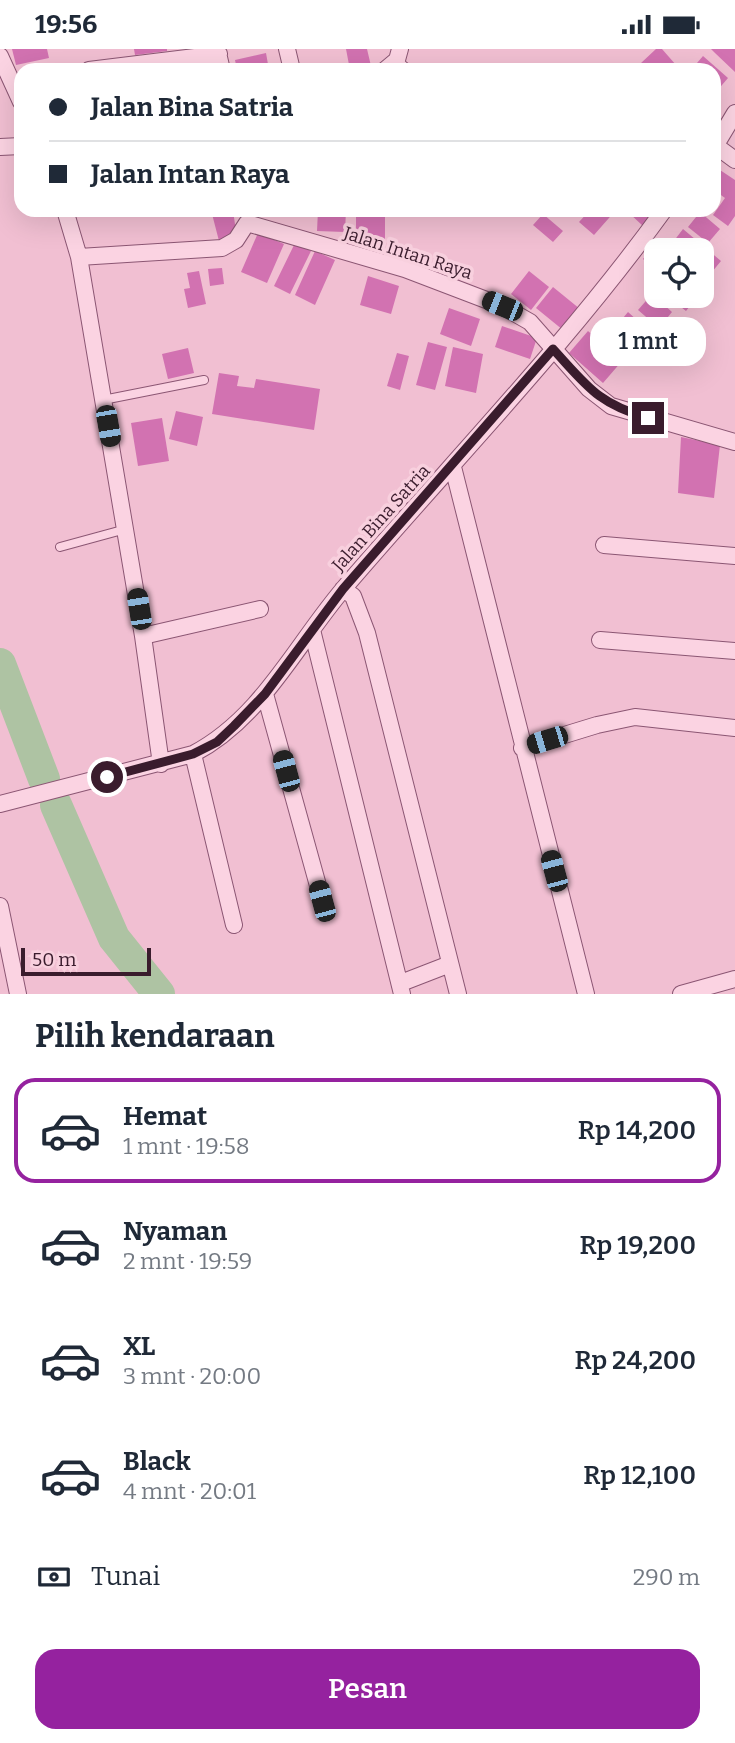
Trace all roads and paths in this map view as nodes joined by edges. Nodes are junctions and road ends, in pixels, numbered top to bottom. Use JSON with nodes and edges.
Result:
{"nodes":[{"id":1,"x":218,"y":51,"type":"edge"},
{"id":2,"x":0,"y":56,"type":"edge"},
{"id":3,"x":137,"y":63,"type":"edge"},
{"id":4,"x":14,"y":76,"type":"edge"},
{"id":5,"x":735,"y":113,"type":"edge"},
{"id":6,"x":721,"y":137,"type":"edge"},
{"id":7,"x":67,"y":217,"type":"edge"},
{"id":8,"x":247,"y":217,"type":"edge"},
{"id":9,"x":250,"y":217,"type":"edge"},
{"id":10,"x":658,"y":217,"type":"edge"},
{"id":11,"x":79,"y":257,"type":"junction"},
{"id":12,"x":553,"y":349,"type":"junction"},
{"id":13,"x":204,"y":380,"type":"dead end"},
{"id":14,"x":103,"y":400,"type":"junction"},
{"id":15,"x":735,"y":442,"type":"edge"},
{"id":16,"x":453,"y":467,"type":"junction"},
{"id":17,"x":125,"y":529,"type":"junction"},
{"id":18,"x":604,"y":545,"type":"dead end"},
{"id":19,"x":61,"y":547,"type":"dead end"},
{"id":20,"x":735,"y":556,"type":"edge"},
{"id":21,"x":343,"y":589,"type":"junction"},
{"id":22,"x":260,"y":609,"type":"dead end"},
{"id":23,"x":312,"y":630,"type":"junction"},
{"id":24,"x":143,"y":636,"type":"junction"},
{"id":25,"x":600,"y":640,"type":"dead end"},
{"id":26,"x":735,"y":651,"type":"edge"},
{"id":27,"x":265,"y":694,"type":"junction"},
{"id":28,"x":735,"y":728,"type":"edge"},
{"id":29,"x":522,"y":748,"type":"junction"},
{"id":30,"x":193,"y":754,"type":"junction"},
{"id":31,"x":161,"y":764,"type":"junction"},
{"id":32,"x":0,"y":804,"type":"edge"},
{"id":33,"x":322,"y":901,"type":"dead end"},
{"id":34,"x":0,"y":907,"type":"edge"},
{"id":35,"x":233,"y":925,"type":"dead end"},
{"id":36,"x":450,"y":964,"type":"junction"},
{"id":37,"x":735,"y":979,"type":"edge"},
{"id":38,"x":401,"y":988,"type":"edge"},
{"id":39,"x":18,"y":994,"type":"edge"},
{"id":40,"x":457,"y":994,"type":"edge"},
{"id":41,"x":586,"y":994,"type":"edge"},
{"id":42,"x":681,"y":994,"type":"edge"}],
"edges":[{"from":1,"to":3,"type":"street"},
{"from":2,"to":4,"type":"street"},
{"from":5,"to":6,"type":"street"},
{"from":7,"to":11,"type":"street"},
{"from":8,"to":11,"type":"street"},
{"from":9,"to":12,"type":"street","name":"Jalan Intan Raya"},
{"from":10,"to":12,"type":"street","name":"Jalan Bina Satria"},
{"from":11,"to":14,"type":"street"},
{"from":12,"to":15,"type":"street","name":"Jalan Intan Raya"},
{"from":12,"to":16,"type":"street","name":"Jalan Bina Satria"},
{"from":13,"to":14,"type":"lane"},
{"from":14,"to":17,"type":"street"},
{"from":16,"to":21,"type":"street","name":"Jalan Bina Satria"},
{"from":16,"to":29,"type":"street"},
{"from":17,"to":19,"type":"lane"},
{"from":17,"to":24,"type":"street"},
{"from":18,"to":20,"type":"street"},
{"from":21,"to":23,"type":"street","name":"Jalan Bina Satria"},
{"from":21,"to":36,"type":"street"},
{"from":22,"to":24,"type":"street"},
{"from":23,"to":27,"type":"street","name":"Jalan Bina Satria"},
{"from":23,"to":38,"type":"street"},
{"from":24,"to":31,"type":"street"},
{"from":25,"to":26,"type":"street"},
{"from":27,"to":30,"type":"street","name":"Jalan Bina Satria"},
{"from":27,"to":33,"type":"street"},
{"from":28,"to":29,"type":"street"},
{"from":29,"to":41,"type":"street"},
{"from":30,"to":31,"type":"street","name":"Jalan Bina Satria"},
{"from":30,"to":35,"type":"street"},
{"from":31,"to":32,"type":"street","name":"Jalan Bina Satria"},
{"from":34,"to":39,"type":"street"},
{"from":36,"to":38,"type":"street"},
{"from":36,"to":40,"type":"street"},
{"from":37,"to":42,"type":"street"}]}
